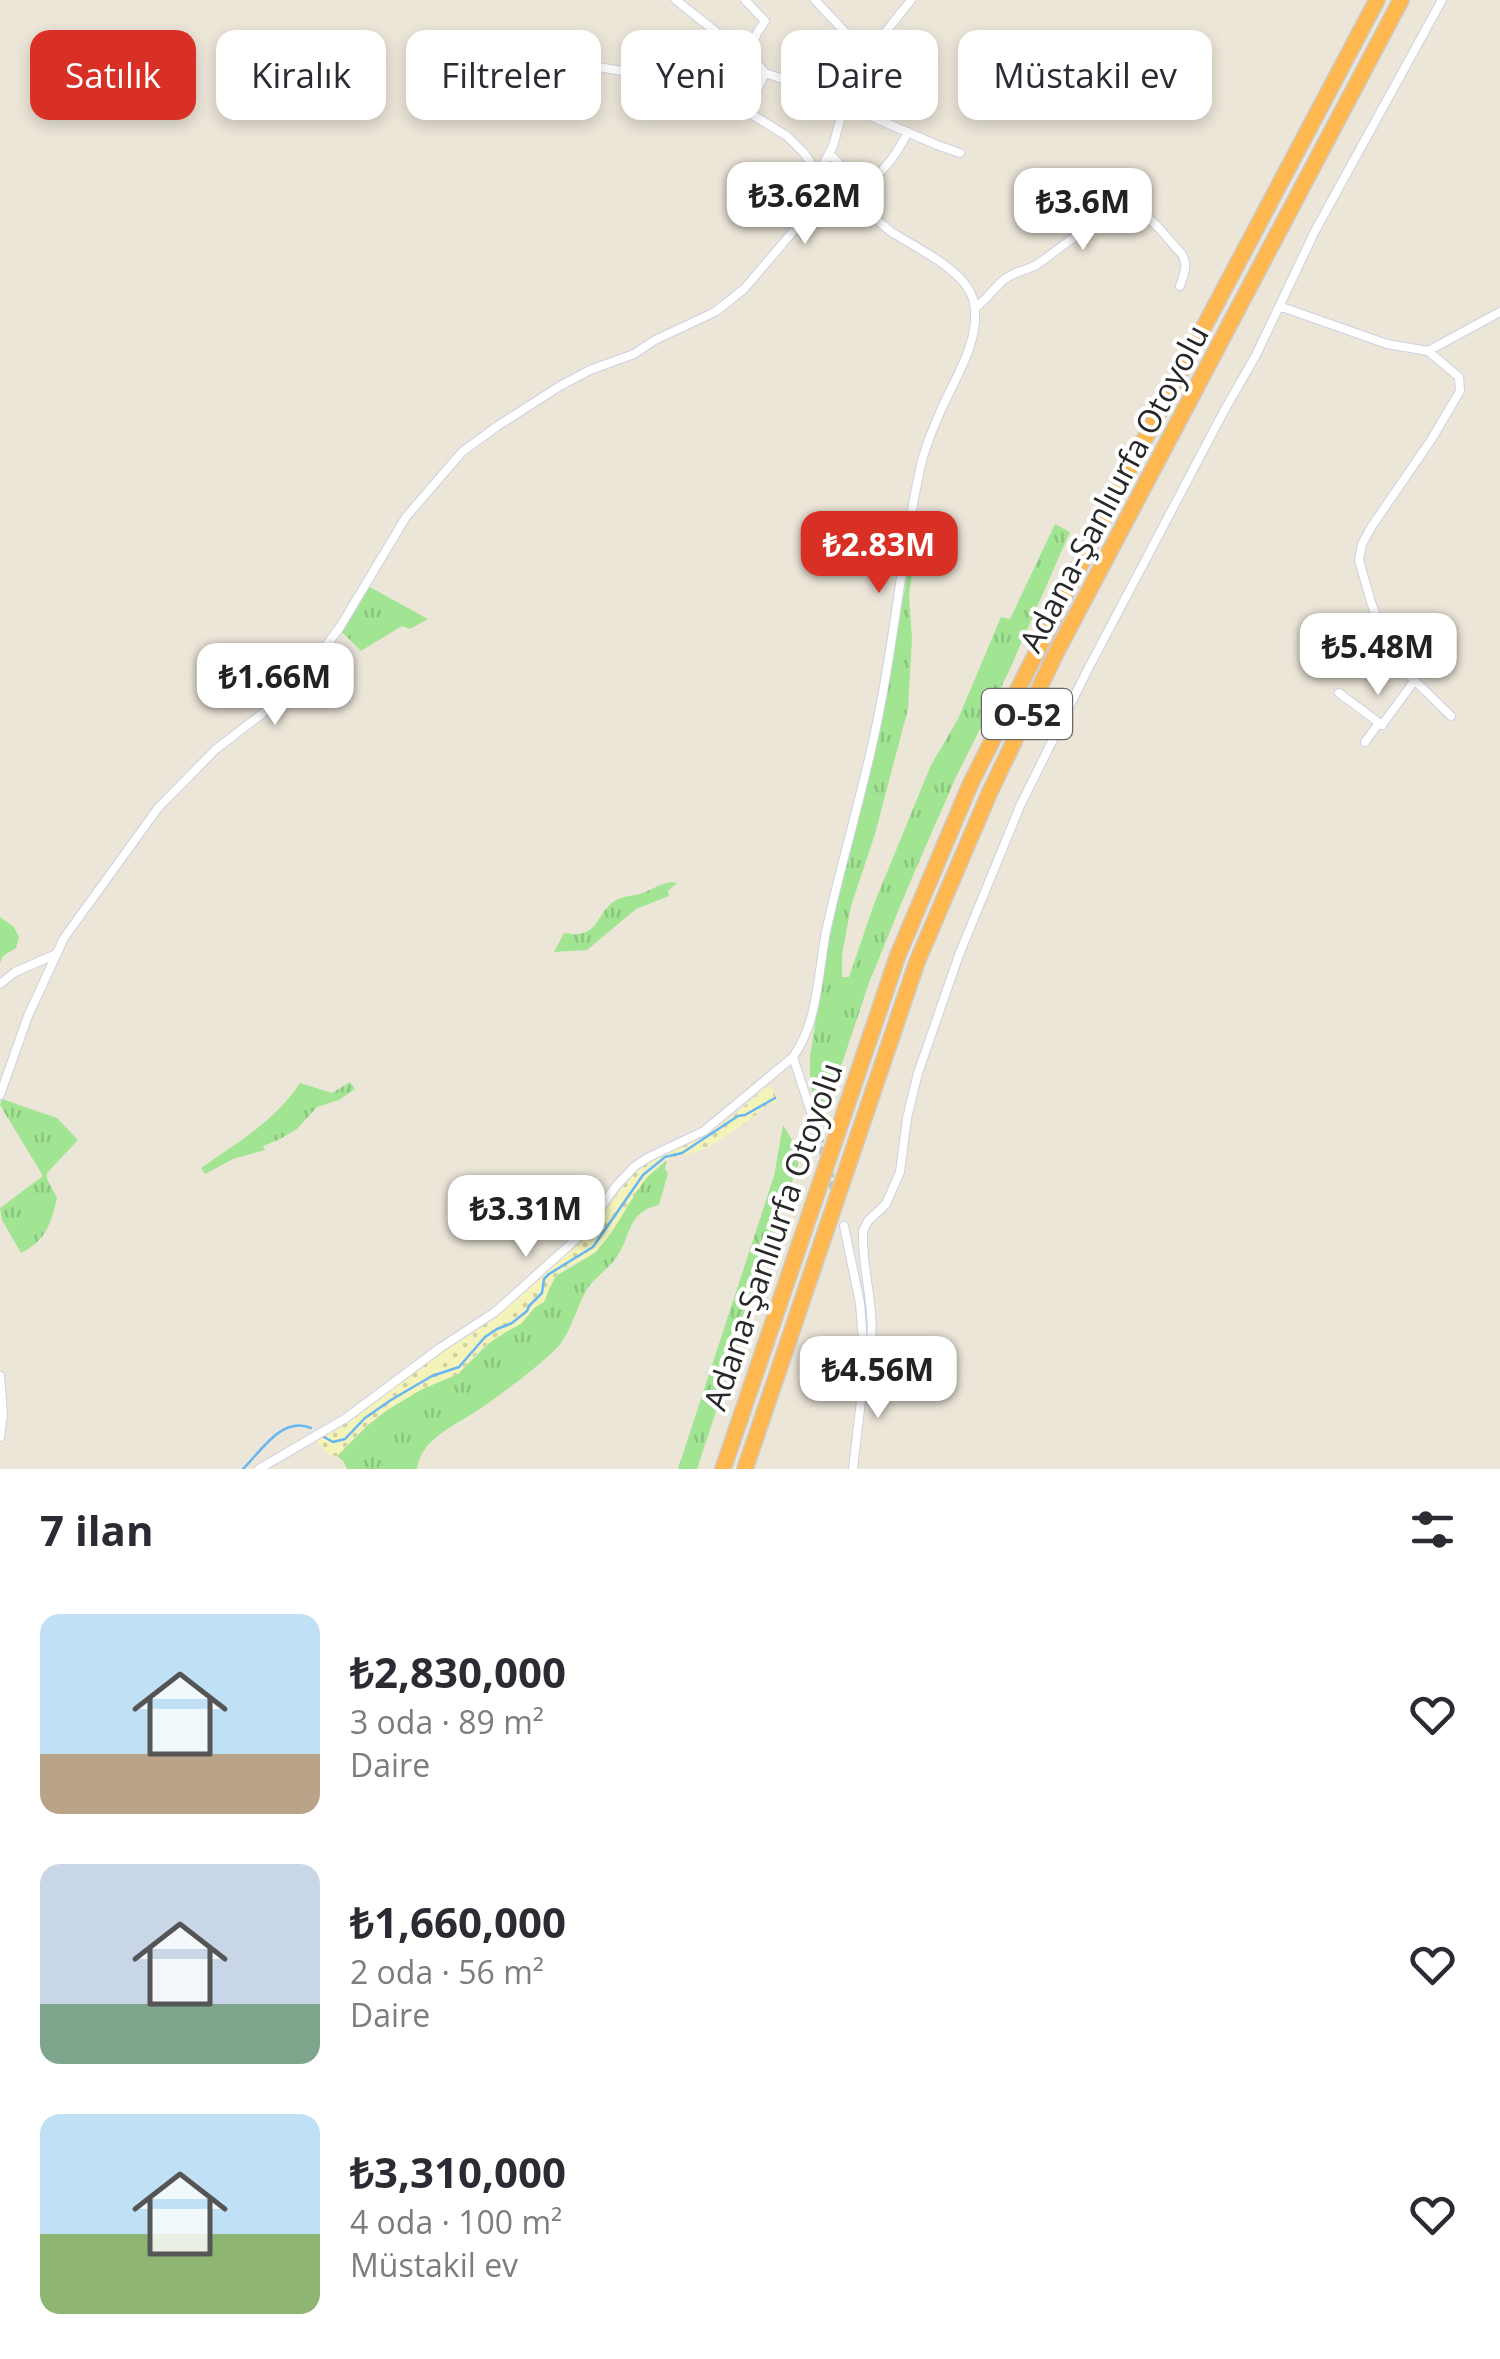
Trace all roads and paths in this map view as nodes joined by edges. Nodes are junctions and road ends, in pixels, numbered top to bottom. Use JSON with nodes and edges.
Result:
{"nodes":[{"id":1,"x":676,"y":0,"type":"edge"},
{"id":2,"x":745,"y":0,"type":"edge"},
{"id":3,"x":815,"y":0,"type":"edge"},
{"id":4,"x":911,"y":0,"type":"edge"},
{"id":5,"x":1377,"y":0,"type":"edge"},
{"id":6,"x":1401,"y":0,"type":"edge"},
{"id":7,"x":1442,"y":0,"type":"edge"},
{"id":8,"x":713,"y":30,"type":"edge"},
{"id":9,"x":760,"y":30,"type":"edge"},
{"id":10,"x":843,"y":30,"type":"edge"},
{"id":11,"x":887,"y":30,"type":"edge"},
{"id":12,"x":761,"y":68,"type":"edge"},
{"id":13,"x":765,"y":74,"type":"junction"},
{"id":14,"x":781,"y":79,"type":"edge"},
{"id":15,"x":761,"y":82,"type":"edge"},
{"id":16,"x":761,"y":120,"type":"edge"},
{"id":17,"x":839,"y":120,"type":"edge"},
{"id":18,"x":878,"y":120,"type":"edge"},
{"id":19,"x":908,"y":132,"type":"junction"},
{"id":20,"x":960,"y":153,"type":"dead end"},
{"id":21,"x":830,"y":155,"type":"junction"},
{"id":22,"x":818,"y":174,"type":"junction"},
{"id":23,"x":855,"y":191,"type":"junction"},
{"id":24,"x":1180,"y":286,"type":"dead end"},
{"id":25,"x":1279,"y":306,"type":"junction"},
{"id":26,"x":975,"y":308,"type":"junction"},
{"id":27,"x":1500,"y":312,"type":"edge"},
{"id":28,"x":1428,"y":351,"type":"junction"},
{"id":29,"x":1415,"y":680,"type":"junction"},
{"id":30,"x":1338,"y":694,"type":"dead end"},
{"id":31,"x":1450,"y":716,"type":"dead end"},
{"id":32,"x":1379,"y":723,"type":"junction"},
{"id":33,"x":1365,"y":742,"type":"dead end"},
{"id":34,"x":56,"y":954,"type":"junction"},
{"id":35,"x":0,"y":984,"type":"edge"},
{"id":36,"x":793,"y":1057,"type":"junction"},
{"id":37,"x":0,"y":1095,"type":"edge"},
{"id":38,"x":815,"y":1124,"type":"tunnel mouth"},
{"id":39,"x":844,"y":1226,"type":"dead end"},
{"id":40,"x":865,"y":1366,"type":"junction"},
{"id":41,"x":0,"y":1376,"type":"edge"},
{"id":42,"x":0,"y":1437,"type":"edge"},
{"id":43,"x":260,"y":1469,"type":"edge"},
{"id":44,"x":724,"y":1469,"type":"edge"},
{"id":45,"x":745,"y":1469,"type":"edge"},
{"id":46,"x":853,"y":1469,"type":"edge"}],
"edges":[{"from":1,"to":8,"type":"street"},
{"from":2,"to":9,"type":"street"},
{"from":3,"to":10,"type":"street"},
{"from":4,"to":11,"type":"street"},
{"from":5,"to":44,"type":"highway","name":"Adana-Şanlıurfa Otoyolu","number":"O-52"},
{"from":6,"to":45,"type":"highway","name":"Adana-Şanlıurfa Otoyolu","number":"O-52"},
{"from":7,"to":25,"type":"street"},
{"from":12,"to":13,"type":"street"},
{"from":13,"to":14,"type":"street"},
{"from":13,"to":15,"type":"street"},
{"from":16,"to":22,"type":"street"},
{"from":17,"to":21,"type":"street"},
{"from":18,"to":19,"type":"street"},
{"from":19,"to":20,"type":"street"},
{"from":19,"to":23,"type":"street"},
{"from":21,"to":22,"type":"street"},
{"from":21,"to":23,"type":"street"},
{"from":22,"to":34,"type":"street"},
{"from":23,"to":26,"type":"street"},
{"from":24,"to":26,"type":"street"},
{"from":25,"to":28,"type":"street"},
{"from":25,"to":40,"type":"street"},
{"from":26,"to":36,"type":"street"},
{"from":27,"to":28,"type":"street"},
{"from":28,"to":29,"type":"street"},
{"from":29,"to":31,"type":"street"},
{"from":29,"to":32,"type":"street"},
{"from":30,"to":32,"type":"street"},
{"from":32,"to":33,"type":"street"},
{"from":34,"to":35,"type":"street"},
{"from":34,"to":37,"type":"street"},
{"from":36,"to":38,"type":"street"},
{"from":36,"to":43,"type":"street"},
{"from":39,"to":40,"type":"street"},
{"from":40,"to":46,"type":"street"},
{"from":41,"to":42,"type":"street"}]}
